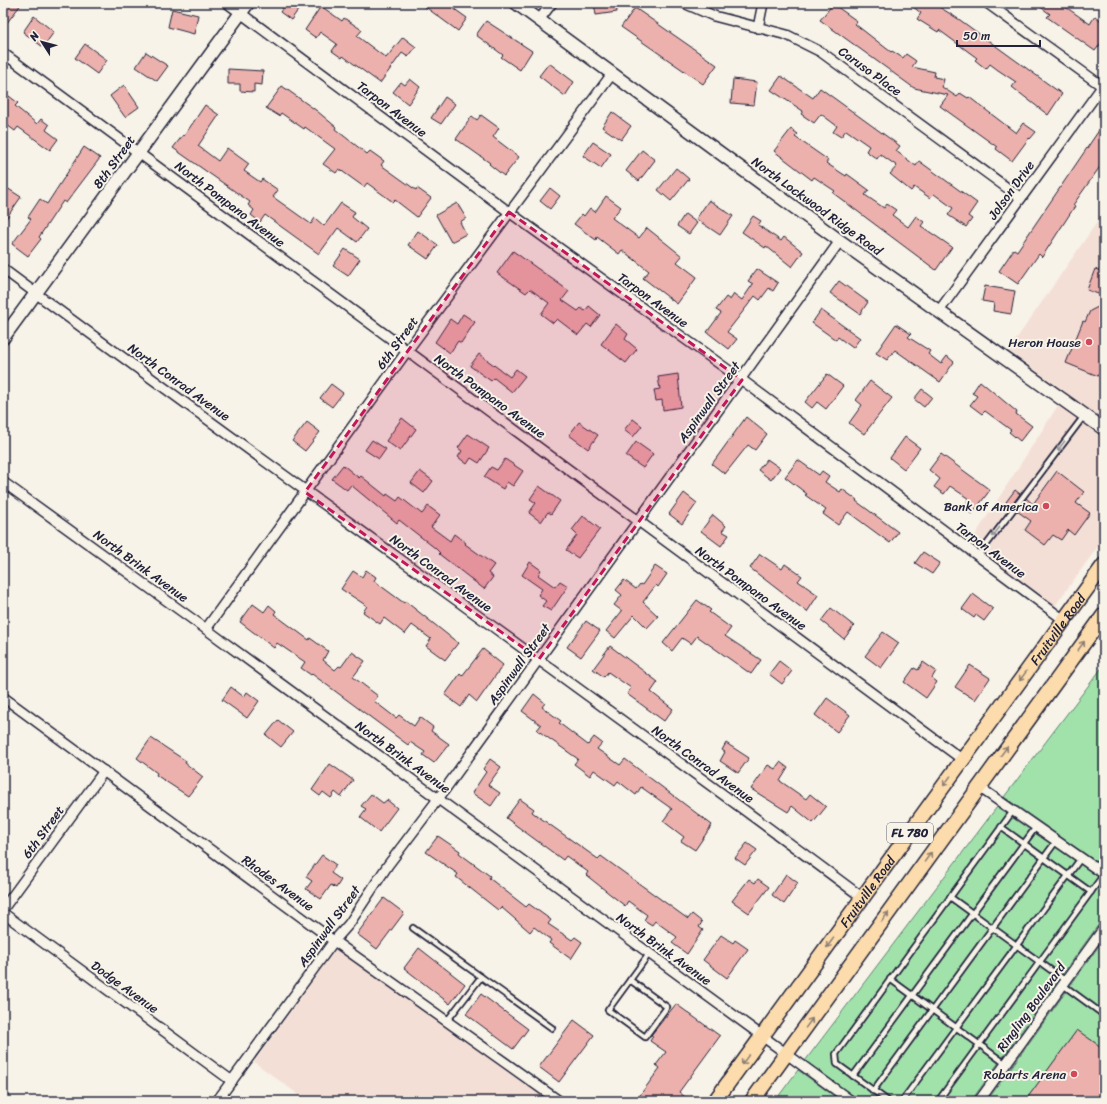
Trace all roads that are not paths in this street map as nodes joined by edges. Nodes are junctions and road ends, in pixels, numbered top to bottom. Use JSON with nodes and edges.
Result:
{"nodes":[{"id":1,"x":226,"y":3,"type":"edge"},
{"id":2,"x":248,"y":3,"type":"edge"},
{"id":3,"x":516,"y":3,"type":"edge"},
{"id":4,"x":552,"y":3,"type":"edge"},
{"id":5,"x":684,"y":3,"type":"edge"},
{"id":6,"x":763,"y":3,"type":"edge"},
{"id":7,"x":987,"y":3,"type":"edge"},
{"id":8,"x":241,"y":13,"type":"junction"},
{"id":9,"x":539,"y":20,"type":"junction"},
{"id":10,"x":758,"y":28,"type":"junction"},
{"id":11,"x":3,"y":53,"type":"edge"},
{"id":12,"x":612,"y":74,"type":"junction"},
{"id":13,"x":1103,"y":85,"type":"edge"},
{"id":14,"x":138,"y":152,"type":"junction"},
{"id":15,"x":1022,"y":198,"type":"junction"},
{"id":16,"x":509,"y":212,"type":"junction"},
{"id":17,"x":840,"y":241,"type":"junction"},
{"id":18,"x":3,"y":269,"type":"edge"},
{"id":19,"x":36,"y":293,"type":"junction"},
{"id":20,"x":939,"y":311,"type":"junction"},
{"id":21,"x":3,"y":338,"type":"edge"},
{"id":22,"x":407,"y":351,"type":"junction"},
{"id":23,"x":742,"y":380,"type":"junction"},
{"id":24,"x":1085,"y":414,"type":"junction"},
{"id":25,"x":1104,"y":428,"type":"edge"},
{"id":26,"x":3,"y":482,"type":"edge"},
{"id":27,"x":305,"y":492,"type":"junction"},
{"id":28,"x":639,"y":521,"type":"junction"},
{"id":29,"x":978,"y":556,"type":"junction"},
{"id":30,"x":1104,"y":565,"type":"edge"},
{"id":31,"x":1104,"y":615,"type":"edge"},
{"id":32,"x":1064,"y":620,"type":"junction"},
{"id":33,"x":206,"y":629,"type":"junction"},
{"id":34,"x":539,"y":659,"type":"junction"},
{"id":35,"x":3,"y":697,"type":"edge"},
{"id":36,"x":963,"y":760,"type":"junction"},
{"id":37,"x":104,"y":771,"type":"junction"},
{"id":38,"x":978,"y":787,"type":"junction"},
{"id":39,"x":438,"y":799,"type":"junction"},
{"id":40,"x":1013,"y":810,"type":"junction"},
{"id":41,"x":1001,"y":827,"type":"junction"},
{"id":42,"x":1036,"y":827,"type":"junction"},
{"id":43,"x":1057,"y":840,"type":"junction"},
{"id":44,"x":1024,"y":844,"type":"junction"},
{"id":45,"x":1044,"y":858,"type":"junction"},
{"id":46,"x":1081,"y":858,"type":"junction"},
{"id":47,"x":1104,"y":874,"type":"edge"},
{"id":48,"x":1068,"y":875,"type":"junction"},
{"id":49,"x":1091,"y":892,"type":"junction"},
{"id":50,"x":950,"y":897,"type":"junction"},
{"id":51,"x":863,"y":898,"type":"junction"},
{"id":52,"x":3,"y":909,"type":"edge"},
{"id":53,"x":3,"y":913,"type":"edge"},
{"id":54,"x":973,"y":913,"type":"junction"},
{"id":55,"x":413,"y":928,"type":"dead end"},
{"id":56,"x":993,"y":928,"type":"junction"},
{"id":57,"x":1104,"y":928,"type":"edge"},
{"id":58,"x":334,"y":941,"type":"junction"},
{"id":59,"x":1017,"y":945,"type":"junction"},
{"id":60,"x":649,"y":954,"type":"junction"},
{"id":61,"x":1040,"y":962,"type":"junction"},
{"id":62,"x":481,"y":977,"type":"junction"},
{"id":63,"x":890,"y":979,"type":"junction"},
{"id":64,"x":630,"y":980,"type":"junction"},
{"id":65,"x":1064,"y":983,"type":"junction"},
{"id":66,"x":913,"y":996,"type":"junction"},
{"id":67,"x":932,"y":1010,"type":"junction"},
{"id":68,"x":1104,"y":1015,"type":"edge"},
{"id":69,"x":448,"y":1021,"type":"junction"},
{"id":70,"x":956,"y":1027,"type":"junction"},
{"id":71,"x":552,"y":1028,"type":"dead end"},
{"id":72,"x":762,"y":1037,"type":"junction"},
{"id":73,"x":980,"y":1044,"type":"junction"},
{"id":74,"x":786,"y":1054,"type":"junction"},
{"id":75,"x":1006,"y":1064,"type":"junction"},
{"id":76,"x":853,"y":1076,"type":"junction"},
{"id":77,"x":232,"y":1081,"type":"junction"},
{"id":78,"x":873,"y":1090,"type":"junction"},
{"id":79,"x":217,"y":1101,"type":"edge"},
{"id":80,"x":559,"y":1101,"type":"edge"},
{"id":81,"x":715,"y":1101,"type":"edge"},
{"id":82,"x":752,"y":1101,"type":"edge"},
{"id":83,"x":851,"y":1101,"type":"edge"},
{"id":84,"x":888,"y":1101,"type":"edge"},
{"id":85,"x":902,"y":1101,"type":"edge"},
{"id":86,"x":938,"y":1101,"type":"edge"},
{"id":87,"x":979,"y":1101,"type":"edge"}],
"edges":[{"from":1,"to":8,"type":"street","name":"Tarpon Avenue"},
{"from":2,"to":8,"type":"street","name":"8th Street"},
{"from":3,"to":9,"type":"street","name":"North Lockwood Ridge Road"},
{"from":4,"to":9,"type":"street"},
{"from":5,"to":10,"type":"street","name":"Caruso Place"},
{"from":6,"to":10,"type":"street"},
{"from":7,"to":13,"type":"street"},
{"from":8,"to":14,"type":"street","name":"8th Street"},
{"from":8,"to":16,"type":"street","name":"Tarpon Avenue"},
{"from":9,"to":12,"type":"street","name":"North Lockwood Ridge Road"},
{"from":10,"to":15,"type":"street","name":"Caruso Place"},
{"from":11,"to":14,"type":"street","name":"North Pompano Avenue"},
{"from":12,"to":16,"type":"street","name":"6th Street"},
{"from":12,"to":17,"type":"street","name":"North Lockwood Ridge Road"},
{"from":13,"to":15,"type":"street","name":"Jolson Drive"},
{"from":14,"to":19,"type":"street","name":"8th Street"},
{"from":14,"to":22,"type":"street","name":"North Pompano Avenue"},
{"from":15,"to":20,"type":"street","name":"Jolson Drive"},
{"from":16,"to":22,"type":"street","name":"6th Street"},
{"from":16,"to":23,"type":"street","name":"Tarpon Avenue"},
{"from":17,"to":20,"type":"street","name":"North Lockwood Ridge Road"},
{"from":17,"to":23,"type":"street","name":"Aspinwall Street"},
{"from":18,"to":19,"type":"street","name":"North Conrad Avenue"},
{"from":19,"to":21,"type":"street","name":"8th Street"},
{"from":19,"to":27,"type":"street","name":"North Conrad Avenue"},
{"from":20,"to":24,"type":"street","name":"North Lockwood Ridge Road"},
{"from":22,"to":27,"type":"street","name":"6th Street"},
{"from":22,"to":28,"type":"street","name":"North Pompano Avenue"},
{"from":23,"to":28,"type":"street","name":"Aspinwall Street"},
{"from":23,"to":29,"type":"street","name":"Tarpon Avenue"},
{"from":24,"to":25,"type":"street","name":"North Lockwood Ridge Road"},
{"from":24,"to":29,"type":"lane","one_way":true},
{"from":26,"to":33,"type":"street","name":"North Brink Avenue"},
{"from":27,"to":33,"type":"street","name":"6th Street"},
{"from":27,"to":34,"type":"street","name":"North Conrad Avenue"},
{"from":28,"to":34,"type":"street","name":"Aspinwall Street"},
{"from":28,"to":36,"type":"street","name":"North Pompano Avenue"},
{"from":29,"to":32,"type":"street","name":"Tarpon Avenue"},
{"from":30,"to":32,"type":"main road","name":"Fruitville Road","number":"FL 780"},
{"from":38,"to":31,"type":"main road","number":"FL 780","one_way":true},
{"from":32,"to":36,"type":"main road","name":"Fruitville Road","number":"FL 780","one_way":true},
{"from":33,"to":39,"type":"street","name":"North Brink Avenue"},
{"from":34,"to":39,"type":"street","name":"Aspinwall Street"},
{"from":34,"to":51,"type":"street","name":"North Conrad Avenue"},
{"from":35,"to":37,"type":"street","name":"Rhodes Avenue"},
{"from":36,"to":51,"type":"main road","name":"Fruitville Road","number":"FL 780","one_way":true},
{"from":37,"to":52,"type":"street","name":"6th Street"},
{"from":37,"to":58,"type":"street","name":"Rhodes Avenue"},
{"from":38,"to":40,"type":"street"},
{"from":74,"to":38,"type":"main road","number":"FL 780","one_way":true},
{"from":39,"to":58,"type":"street","name":"Aspinwall Street"},
{"from":39,"to":60,"type":"street","name":"North Brink Avenue"},
{"from":40,"to":41,"type":"lane"},
{"from":40,"to":42,"type":"street"},
{"from":41,"to":44,"type":"lane"},
{"from":41,"to":50,"type":"lane"},
{"from":42,"to":43,"type":"street"},
{"from":42,"to":44,"type":"lane"},
{"from":43,"to":45,"type":"lane"},
{"from":43,"to":46,"type":"street"},
{"from":44,"to":45,"type":"lane"},
{"from":44,"to":54,"type":"lane"},
{"from":45,"to":48,"type":"lane"},
{"from":45,"to":56,"type":"lane"},
{"from":46,"to":47,"type":"street"},
{"from":46,"to":48,"type":"lane"},
{"from":47,"to":49,"type":"lane"},
{"from":48,"to":49,"type":"lane"},
{"from":48,"to":59,"type":"lane"},
{"from":49,"to":61,"type":"lane"},
{"from":50,"to":54,"type":"lane"},
{"from":50,"to":63,"type":"lane"},
{"from":51,"to":72,"type":"main road","name":"Fruitville Road","number":"FL 780","one_way":true},
{"from":53,"to":77,"type":"street","name":"Dodge Avenue"},
{"from":54,"to":56,"type":"lane"},
{"from":54,"to":66,"type":"lane"},
{"from":55,"to":62,"type":"lane"},
{"from":56,"to":59,"type":"lane"},
{"from":56,"to":67,"type":"lane"},
{"from":57,"to":65,"type":"street","name":"Ringling Boulevard"},
{"from":58,"to":69,"type":"street","name":"Rhodes Avenue"},
{"from":58,"to":77,"type":"street","name":"Aspinwall Street"},
{"from":59,"to":61,"type":"lane"},
{"from":59,"to":70,"type":"lane"},
{"from":60,"to":64,"type":"lane"},
{"from":60,"to":72,"type":"street","name":"North Brink Avenue"},
{"from":61,"to":65,"type":"lane"},
{"from":61,"to":73,"type":"lane"},
{"from":62,"to":69,"type":"lane"},
{"from":62,"to":71,"type":"lane"},
{"from":63,"to":66,"type":"lane"},
{"from":63,"to":76,"type":"lane"},
{"from":64,"to":64,"type":"lane"},
{"from":65,"to":68,"type":"lane"},
{"from":65,"to":75,"type":"street","name":"Ringling Boulevard"},
{"from":66,"to":67,"type":"lane"},
{"from":66,"to":76,"type":"lane"},
{"from":67,"to":70,"type":"lane"},
{"from":67,"to":78,"type":"lane"},
{"from":69,"to":80,"type":"street","name":"Rhodes Avenue"},
{"from":70,"to":73,"type":"lane"},
{"from":70,"to":85,"type":"lane"},
{"from":72,"to":74,"type":"street","name":"North Brink Avenue"},
{"from":72,"to":81,"type":"main road","name":"Fruitville Road","number":"FL 780","one_way":true},
{"from":73,"to":75,"type":"lane"},
{"from":73,"to":86,"type":"lane"},
{"from":74,"to":82,"type":"main road","number":"FL 780"},
{"from":74,"to":83,"type":"street","name":"North Brink Avenue"},
{"from":75,"to":87,"type":"street","name":"Ringling Boulevard"},
{"from":76,"to":78,"type":"lane"},
{"from":77,"to":79,"type":"street","name":"Aspinwall Street"},
{"from":78,"to":84,"type":"lane"}]}
